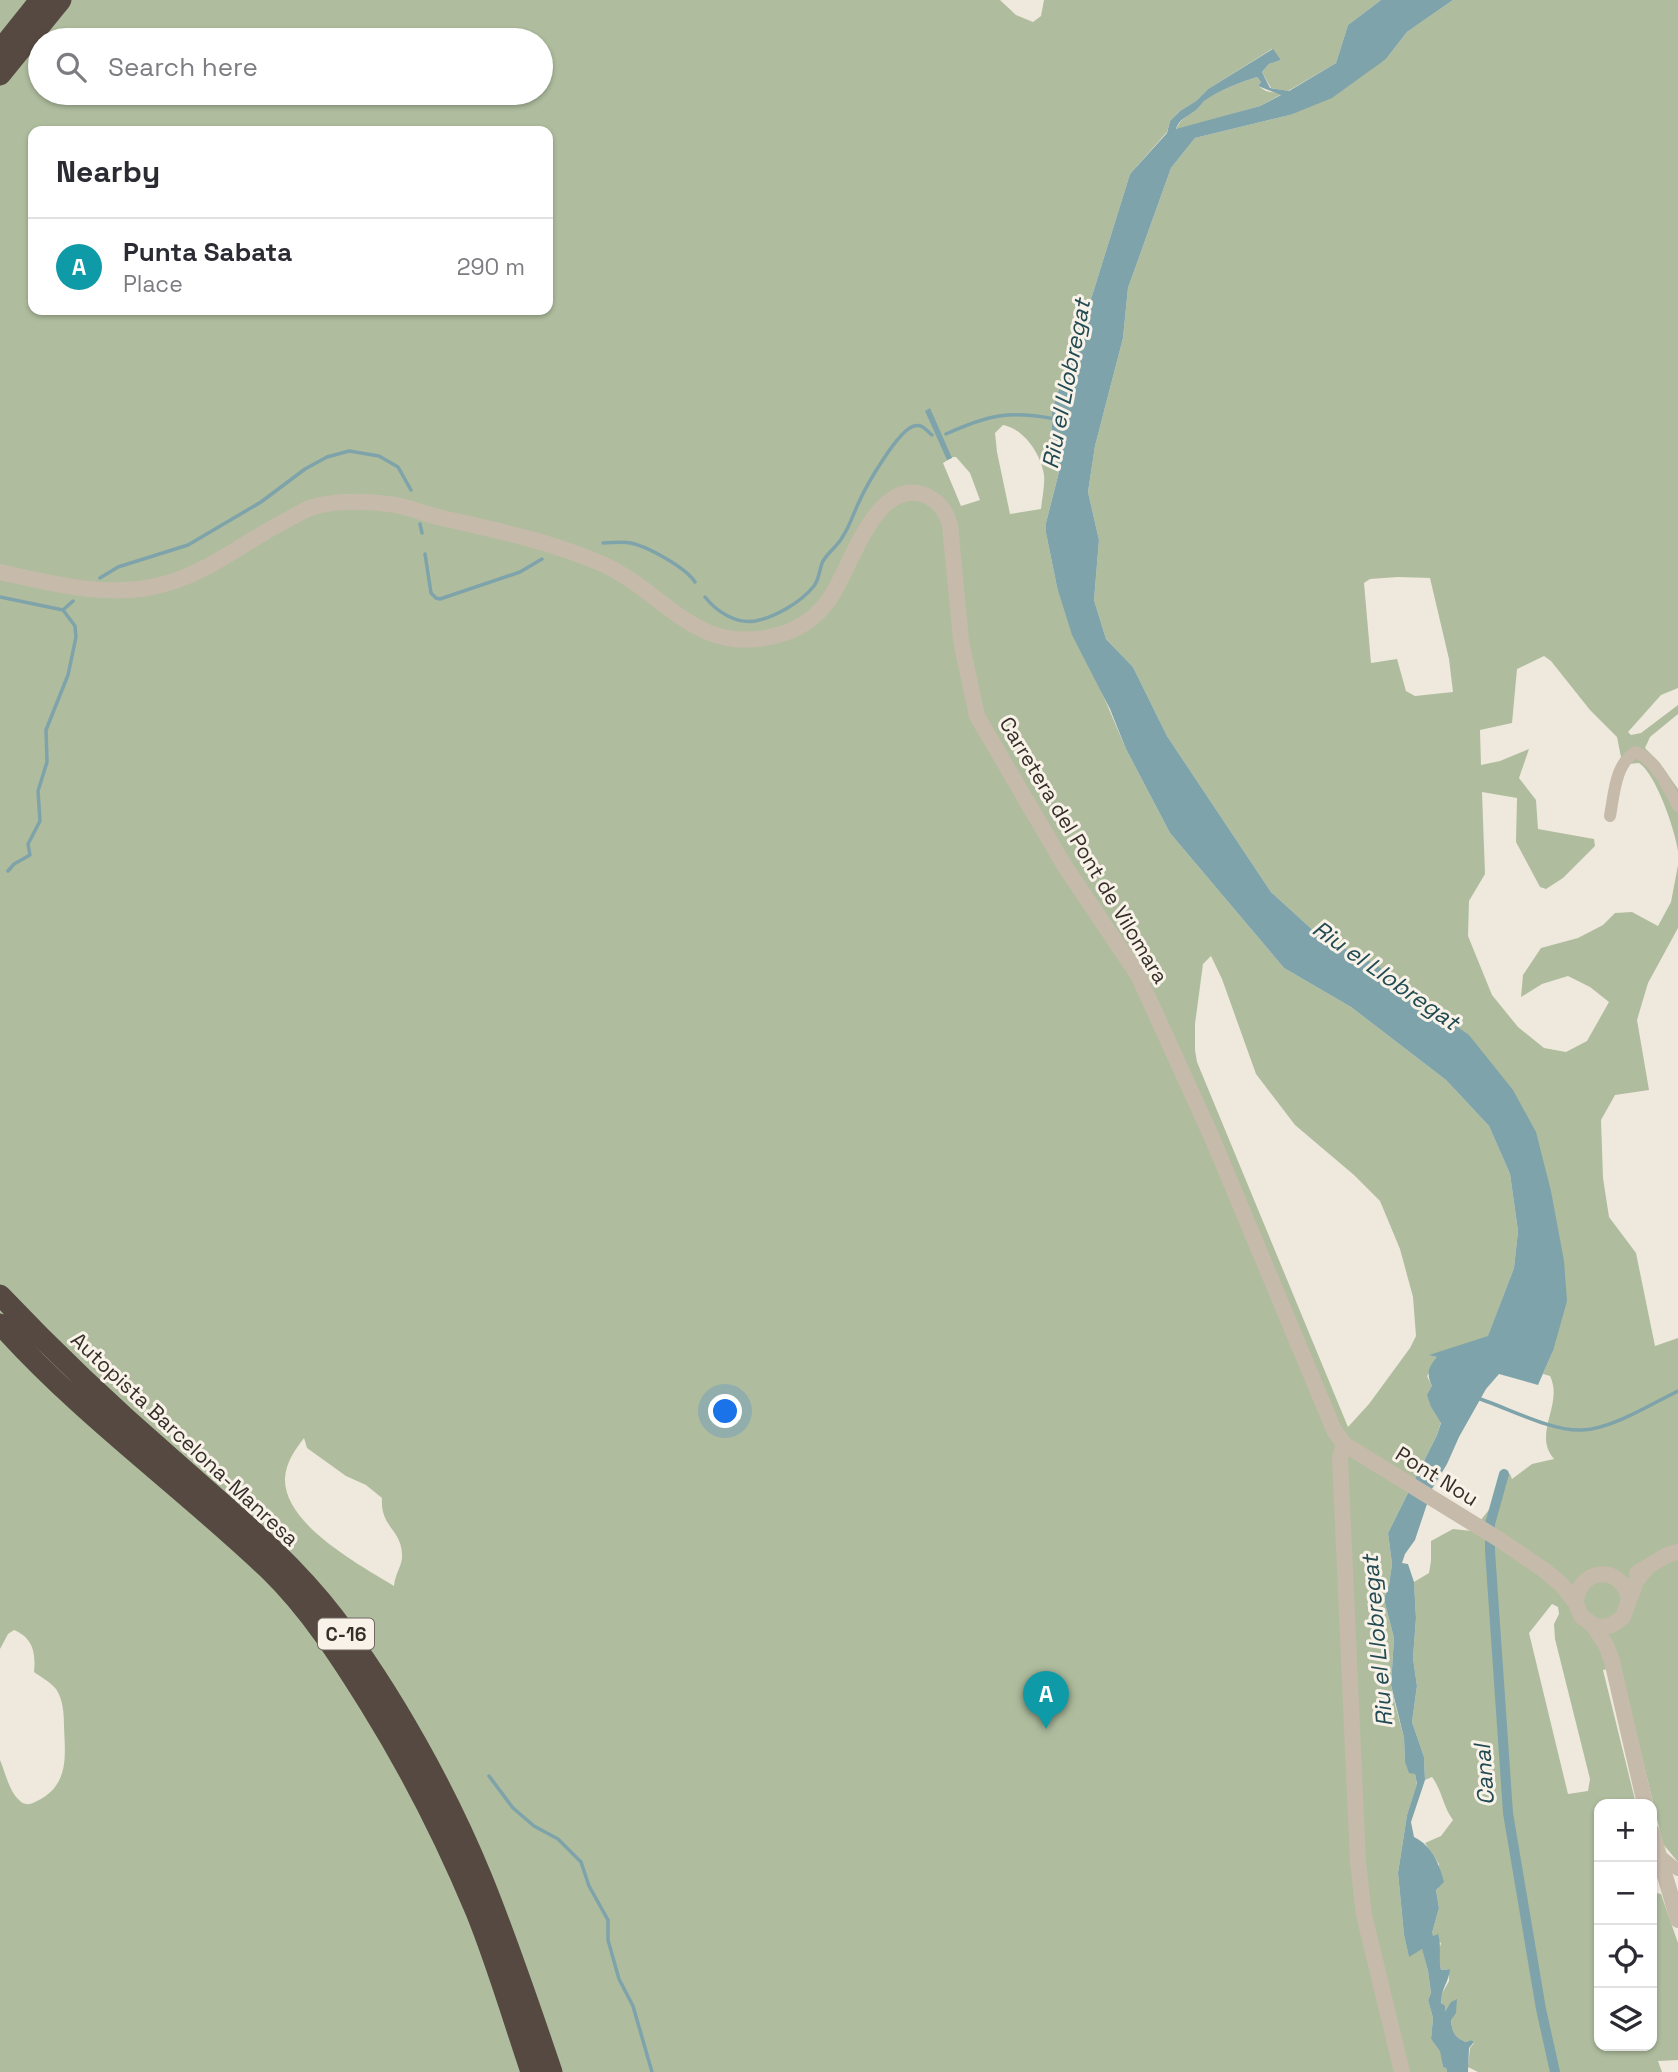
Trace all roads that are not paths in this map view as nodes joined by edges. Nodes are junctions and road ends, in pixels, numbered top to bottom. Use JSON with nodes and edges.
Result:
{"nodes":[{"id":1,"x":40,"y":0,"type":"edge"},
{"id":2,"x":61,"y":0,"type":"edge"},
{"id":3,"x":38,"y":28,"type":"edge"},
{"id":4,"x":28,"y":41,"type":"edge"},
{"id":5,"x":0,"y":50,"type":"edge"},
{"id":6,"x":0,"y":75,"type":"edge"},
{"id":7,"x":0,"y":572,"type":"edge"},
{"id":8,"x":1678,"y":806,"type":"edge"},
{"id":9,"x":1610,"y":816,"type":"dead end"},
{"id":10,"x":0,"y":1295,"type":"edge"},
{"id":11,"x":0,"y":1324,"type":"edge"},
{"id":12,"x":1348,"y":1446,"type":"junction"},
{"id":13,"x":1678,"y":1552,"type":"edge"},
{"id":14,"x":1646,"y":1569,"type":"junction"},
{"id":15,"x":1544,"y":1570,"type":"junction"},
{"id":16,"x":1615,"y":1577,"type":"junction"},
{"id":17,"x":1586,"y":1579,"type":"junction"},
{"id":18,"x":1629,"y":1599,"type":"junction"},
{"id":19,"x":1576,"y":1603,"type":"junction"},
{"id":20,"x":1616,"y":1623,"type":"junction"},
{"id":21,"x":1593,"y":1625,"type":"junction"},
{"id":22,"x":1612,"y":1661,"type":"junction"},
{"id":23,"x":1644,"y":1799,"type":"edge"},
{"id":24,"x":1657,"y":1853,"type":"joint"},
{"id":25,"x":1678,"y":1870,"type":"edge"},
{"id":26,"x":1673,"y":1885,"type":"edge"},
{"id":27,"x":1677,"y":1912,"type":"edge"},
{"id":28,"x":531,"y":2072,"type":"edge"},
{"id":29,"x":552,"y":2072,"type":"edge"},
{"id":30,"x":1402,"y":2072,"type":"edge"}],
"edges":[{"from":1,"to":5,"type":"highway"},
{"from":2,"to":3,"type":"highway"},
{"from":4,"to":6,"type":"highway"},
{"from":7,"to":12,"type":"street","name":"Carretera del Pont de Vilomara"},
{"from":8,"to":9,"type":"street"},
{"from":10,"to":29,"type":"highway","name":"Autopista Barcelona-Manresa","number":"C-16"},
{"from":11,"to":28,"type":"highway","name":"Autopista Barcelona-Manresa","number":"C-16"},
{"from":12,"to":15,"type":"street","name":"Pont Nou"},
{"from":12,"to":30,"type":"street"},
{"from":13,"to":14,"type":"street"},
{"from":14,"to":16,"type":"street"},
{"from":14,"to":18,"type":"street"},
{"from":15,"to":17,"type":"street"},
{"from":15,"to":19,"type":"street"},
{"from":16,"to":17,"type":"street"},
{"from":16,"to":18,"type":"street"},
{"from":17,"to":19,"type":"street"},
{"from":18,"to":20,"type":"street"},
{"from":19,"to":21,"type":"street"},
{"from":20,"to":21,"type":"street"},
{"from":20,"to":22,"type":"street"},
{"from":21,"to":22,"type":"street"},
{"from":22,"to":23,"type":"street"},
{"from":24,"to":25,"type":"street"},
{"from":24,"to":26,"type":"street"},
{"from":26,"to":27,"type":"street"}]}
